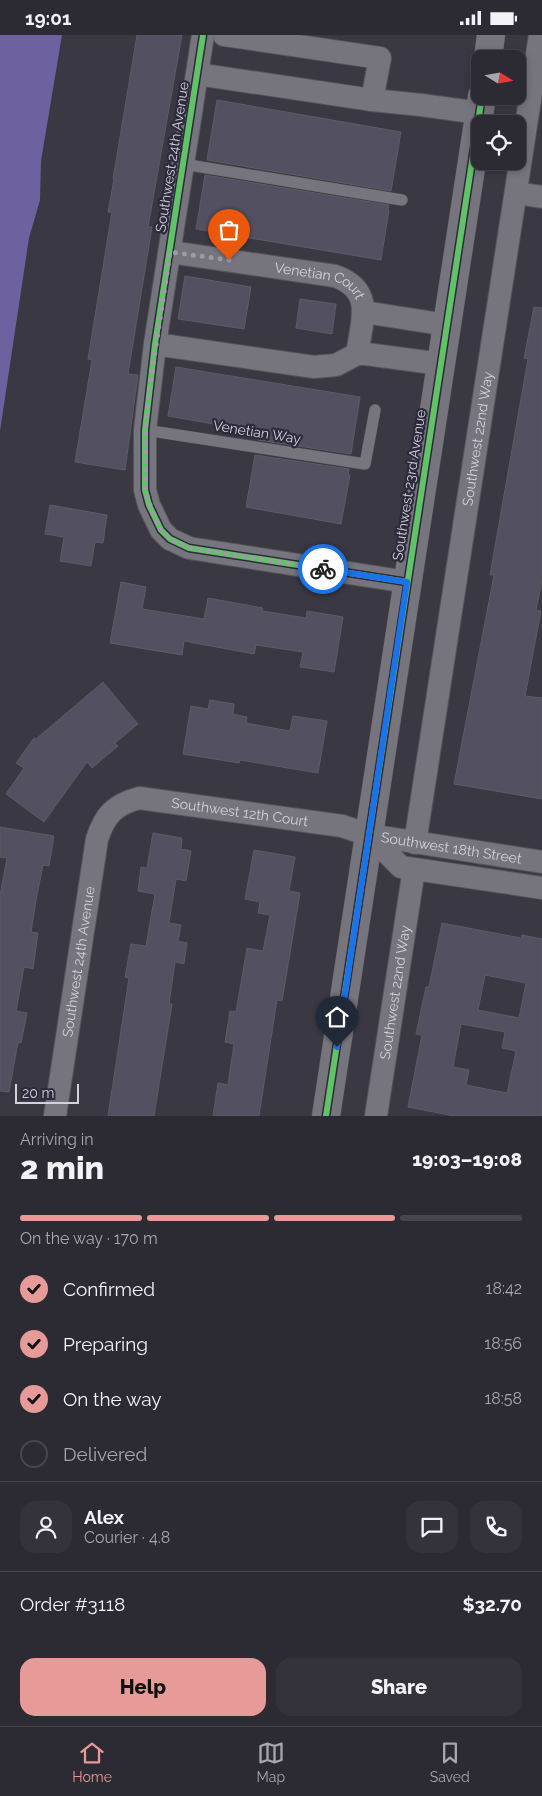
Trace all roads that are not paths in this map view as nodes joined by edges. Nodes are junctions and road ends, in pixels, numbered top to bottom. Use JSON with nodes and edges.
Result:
{"nodes":[{"id":1,"x":203,"y":35,"type":"edge"},
{"id":2,"x":224,"y":35,"type":"edge"},
{"id":3,"x":491,"y":35,"type":"edge"},
{"id":4,"x":540,"y":35,"type":"edge"},
{"id":5,"x":489,"y":50,"type":"edge"},
{"id":6,"x":197,"y":74,"type":"junction"},
{"id":7,"x":372,"y":100,"type":"junction"},
{"id":8,"x":471,"y":105,"type":"edge"},
{"id":9,"x":481,"y":105,"type":"edge"},
{"id":10,"x":183,"y":164,"type":"junction"},
{"id":11,"x":516,"y":193,"type":"junction"},
{"id":12,"x":542,"y":197,"type":"edge"},
{"id":13,"x":402,"y":200,"type":"dead end"},
{"id":14,"x":170,"y":252,"type":"junction"},
{"id":15,"x":364,"y":312,"type":"junction"},
{"id":16,"x":447,"y":325,"type":"junction"},
{"id":17,"x":155,"y":344,"type":"junction"},
{"id":18,"x":357,"y":354,"type":"junction"},
{"id":19,"x":441,"y":365,"type":"junction"},
{"id":20,"x":375,"y":411,"type":"dead end"},
{"id":21,"x":145,"y":430,"type":"junction"},
{"id":22,"x":407,"y":582,"type":"junction"},
{"id":23,"x":111,"y":811,"type":"joint"},
{"id":24,"x":369,"y":835,"type":"junction"},
{"id":25,"x":415,"y":843,"type":"junction"},
{"id":26,"x":542,"y":862,"type":"edge"},
{"id":27,"x":414,"y":869,"type":"junction"},
{"id":28,"x":542,"y":888,"type":"edge"},
{"id":29,"x":55,"y":1116,"type":"edge"},
{"id":30,"x":326,"y":1116,"type":"edge"},
{"id":31,"x":376,"y":1116,"type":"edge"}],
"edges":[{"from":1,"to":6,"type":"street","name":"Southwest 24th Avenue"},
{"from":2,"to":7,"type":"street"},
{"from":3,"to":5,"type":"street"},
{"from":4,"to":11,"type":"street","name":"Southwest 22nd Way"},
{"from":6,"to":7,"type":"street"},
{"from":6,"to":10,"type":"street","name":"Southwest 24th Avenue"},
{"from":7,"to":8,"type":"street"},
{"from":9,"to":16,"type":"street","name":"Southwest 23rd Avenue"},
{"from":10,"to":13,"type":"lane"},
{"from":10,"to":14,"type":"street","name":"Southwest 24th Avenue"},
{"from":11,"to":12,"type":"street"},
{"from":11,"to":25,"type":"street","name":"Southwest 22nd Way"},
{"from":14,"to":15,"type":"street","name":"Venetian Court"},
{"from":14,"to":17,"type":"street","name":"Southwest 24th Avenue"},
{"from":15,"to":16,"type":"street","name":"Venetian Court"},
{"from":15,"to":18,"type":"street","name":"Venetian Court"},
{"from":16,"to":19,"type":"street","name":"Southwest 23rd Avenue"},
{"from":17,"to":18,"type":"street"},
{"from":17,"to":21,"type":"street","name":"Southwest 24th Avenue"},
{"from":18,"to":19,"type":"street"},
{"from":19,"to":22,"type":"street","name":"Southwest 23rd Avenue"},
{"from":20,"to":21,"type":"lane","name":"Venetian Way"},
{"from":21,"to":22,"type":"street","name":"Southwest 24th Avenue"},
{"from":22,"to":24,"type":"street","name":"Southwest 23rd Avenue"},
{"from":23,"to":24,"type":"street","name":"Southwest 12th Court"},
{"from":23,"to":29,"type":"street","name":"Southwest 24th Avenue"},
{"from":24,"to":25,"type":"street","name":"Southwest 18th Street"},
{"from":24,"to":27,"type":"street","name":"Southwest 18th Street"},
{"from":24,"to":30,"type":"street","name":"Southwest 23rd Avenue"},
{"from":25,"to":26,"type":"street","name":"Southwest 18th Street"},
{"from":27,"to":28,"type":"street","name":"Southwest 18th Street"},
{"from":27,"to":31,"type":"street","name":"Southwest 22nd Way"}]}
